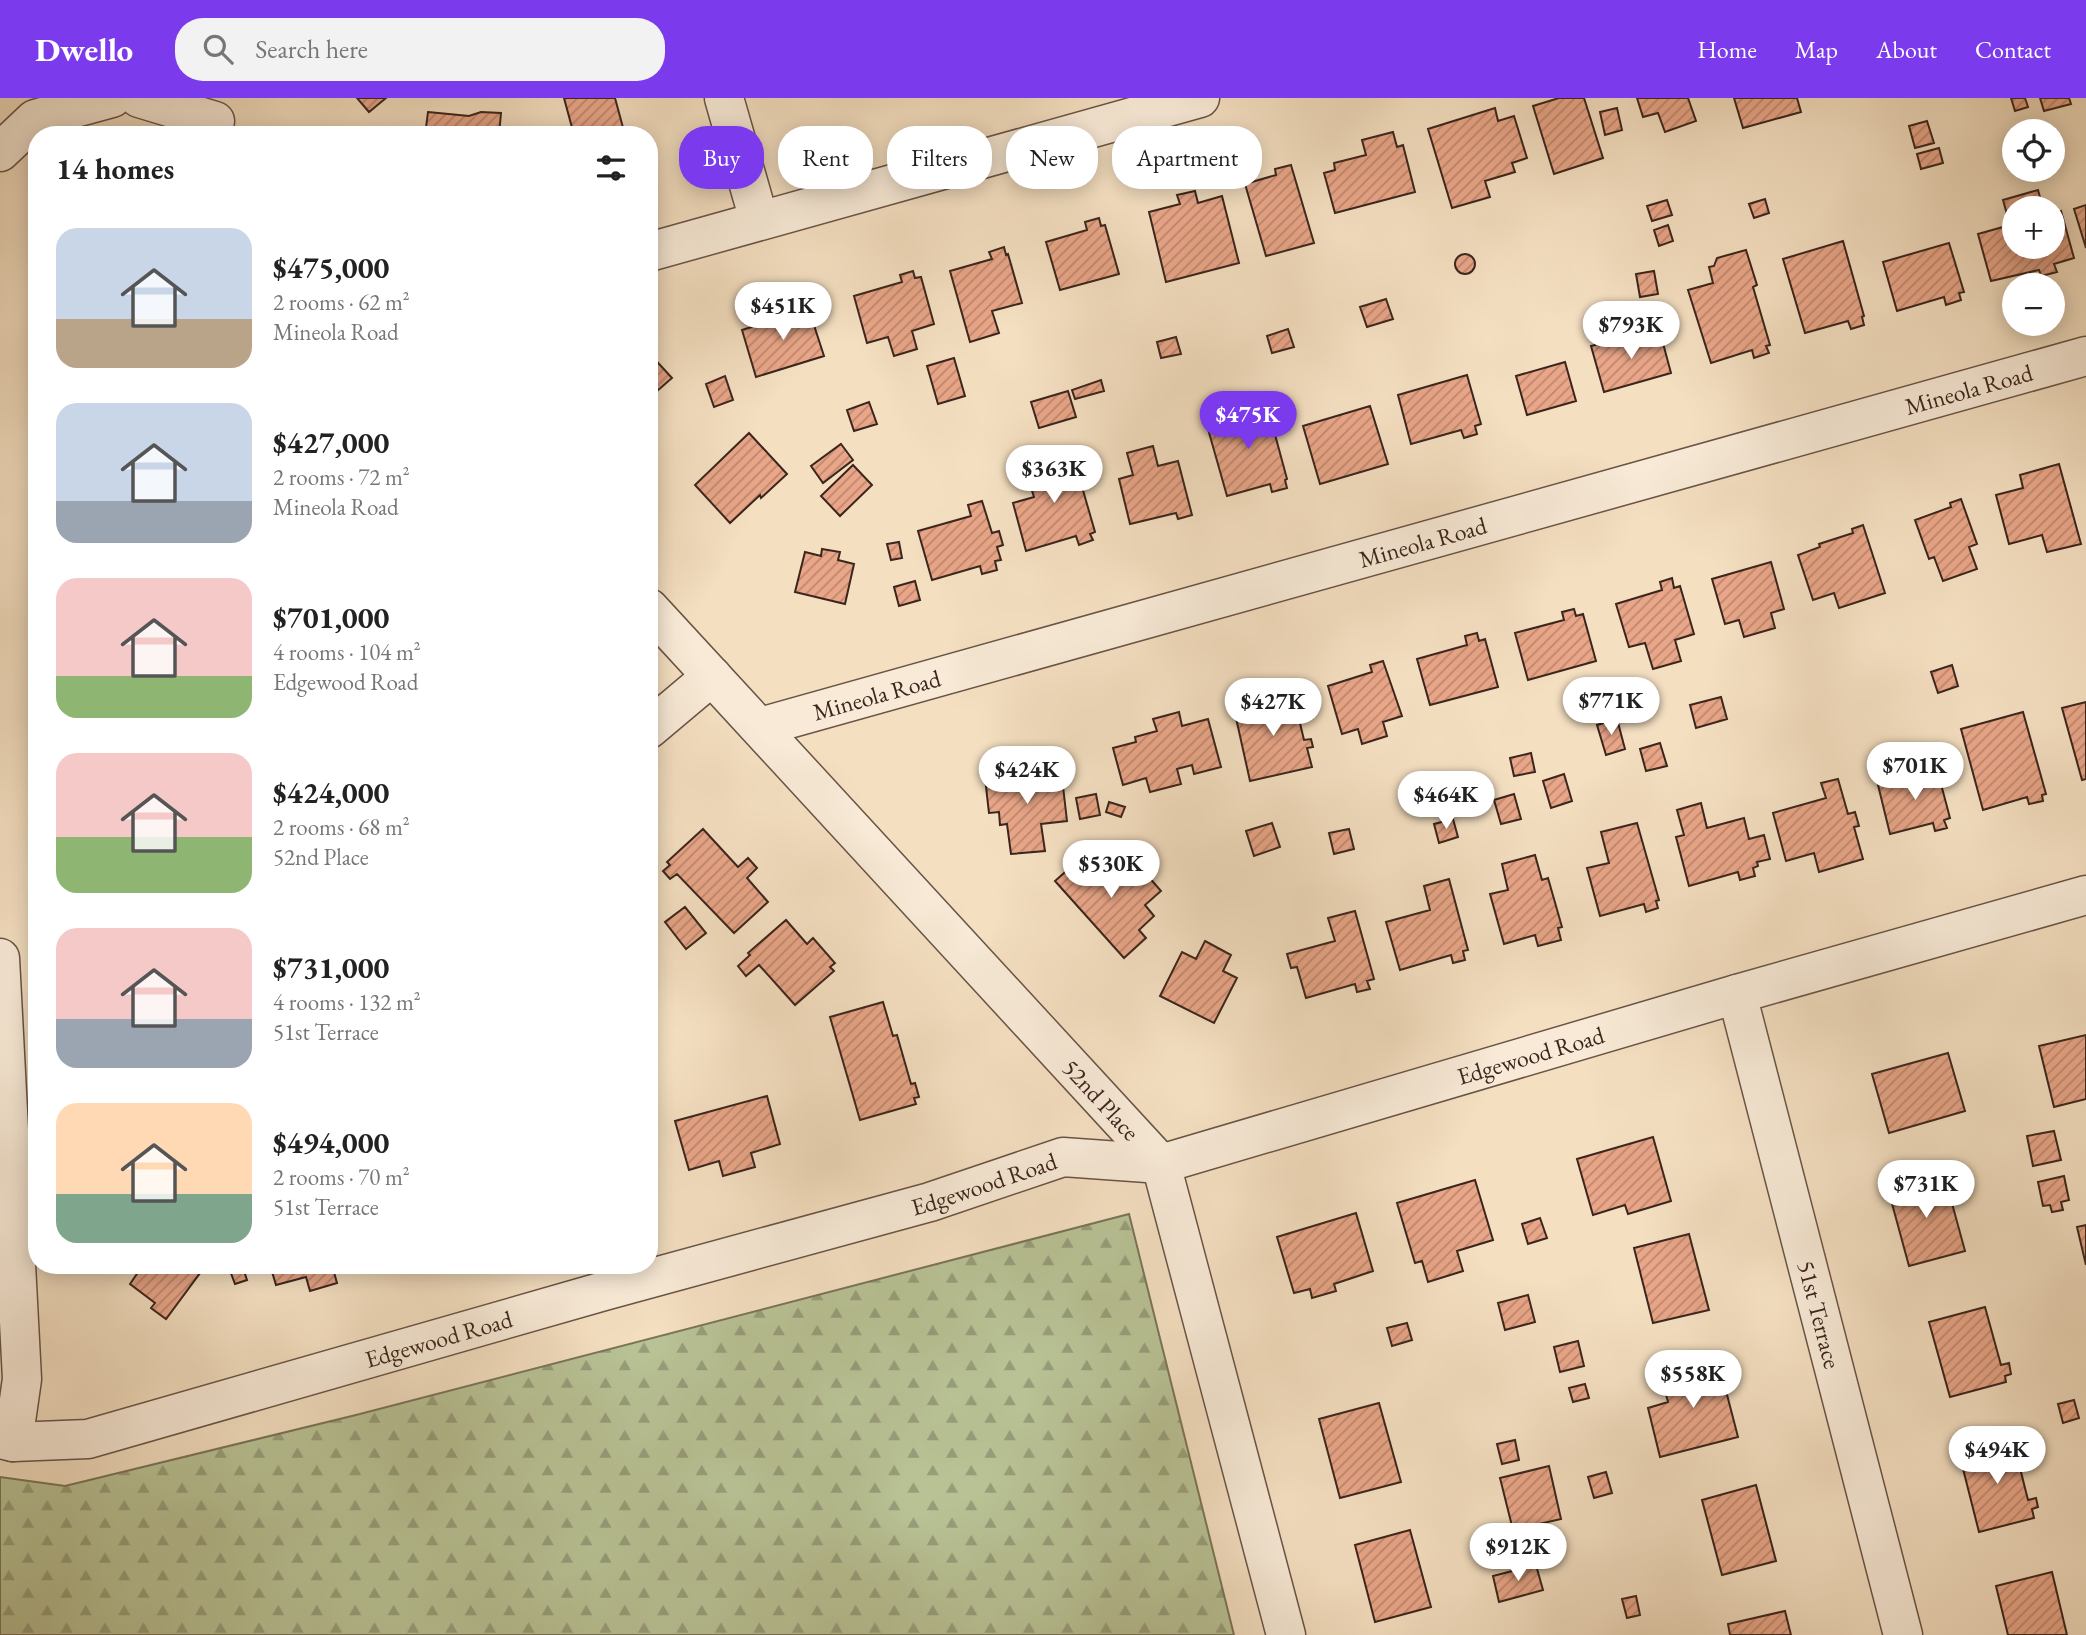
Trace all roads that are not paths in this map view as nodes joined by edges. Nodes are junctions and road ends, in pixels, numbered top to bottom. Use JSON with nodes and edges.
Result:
{"nodes":[{"id":1,"x":112,"y":98,"type":"edge"},
{"id":2,"x":139,"y":98,"type":"edge"},
{"id":3,"x":724,"y":98,"type":"edge"},
{"id":4,"x":1200,"y":98,"type":"edge"},
{"id":5,"x":212,"y":118,"type":"edge"},
{"id":6,"x":0,"y":152,"type":"edge"},
{"id":7,"x":759,"y":220,"type":"junction"},
{"id":8,"x":658,"y":249,"type":"edge"},
{"id":9,"x":2086,"y":356,"type":"edge"},
{"id":10,"x":658,"y":624,"type":"edge"},
{"id":11,"x":712,"y":676,"type":"junction"},
{"id":12,"x":658,"y":721,"type":"edge"},
{"id":13,"x":760,"y":727,"type":"junction"},
{"id":14,"x":2086,"y":895,"type":"edge"},
{"id":15,"x":0,"y":958,"type":"edge"},
{"id":16,"x":1737,"y":994,"type":"junction"},
{"id":17,"x":1161,"y":1164,"type":"junction"},
{"id":18,"x":6,"y":1440,"type":"edge"},
{"id":19,"x":1286,"y":1635,"type":"edge"},
{"id":20,"x":1903,"y":1635,"type":"edge"}],
"edges":[{"from":1,"to":6,"type":"street"},
{"from":2,"to":5,"type":"street"},
{"from":3,"to":7,"type":"street"},
{"from":4,"to":7,"type":"street"},
{"from":7,"to":8,"type":"street"},
{"from":9,"to":13,"type":"street","name":"Mineola Road"},
{"from":10,"to":11,"type":"street","name":"52nd Place"},
{"from":11,"to":12,"type":"street"},
{"from":11,"to":13,"type":"street","name":"52nd Place"},
{"from":13,"to":17,"type":"street","name":"52nd Place"},
{"from":14,"to":16,"type":"street","name":"Edgewood Road"},
{"from":15,"to":18,"type":"street"},
{"from":16,"to":17,"type":"street","name":"Edgewood Road"},
{"from":16,"to":20,"type":"street","name":"51st Terrace"},
{"from":17,"to":18,"type":"street","name":"Edgewood Road"},
{"from":17,"to":19,"type":"street","name":"52nd Place"}]}
